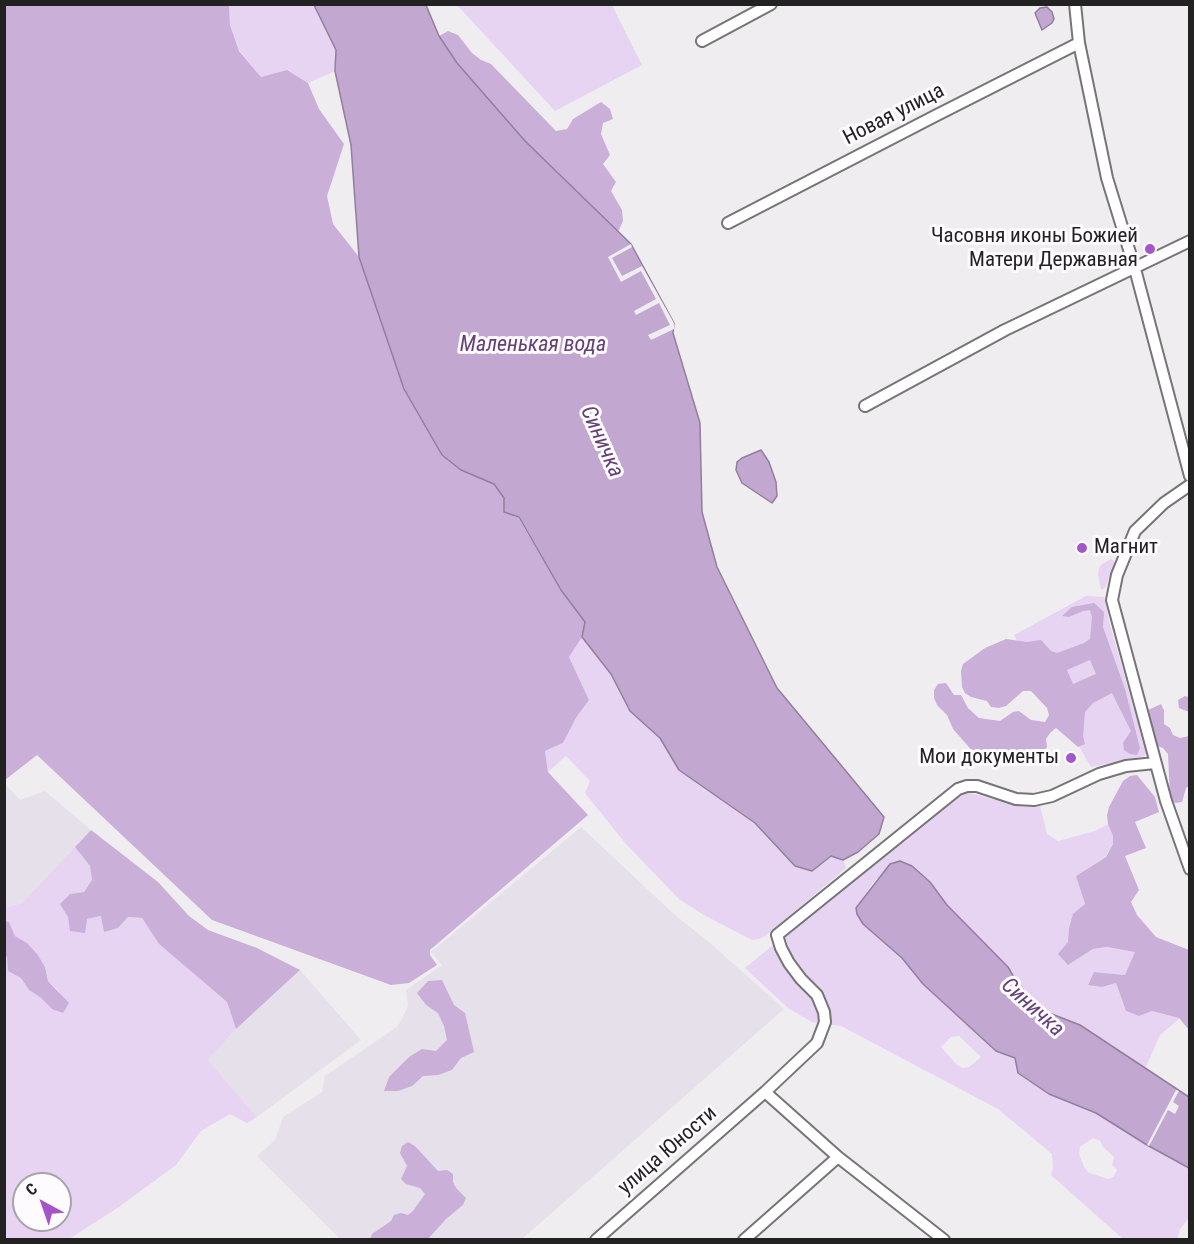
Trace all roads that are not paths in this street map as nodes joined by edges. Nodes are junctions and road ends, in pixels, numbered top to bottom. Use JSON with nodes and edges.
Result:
{"nodes":[{"id":1,"x":771,"y":4,"type":"edge"},
{"id":2,"x":1076,"y":4,"type":"edge"},
{"id":3,"x":702,"y":41,"type":"dead end"},
{"id":4,"x":1079,"y":43,"type":"junction"},
{"id":5,"x":728,"y":224,"type":"dead end"},
{"id":6,"x":1190,"y":241,"type":"edge"},
{"id":7,"x":1135,"y":269,"type":"junction"},
{"id":8,"x":866,"y":406,"type":"dead end"},
{"id":9,"x":1190,"y":476,"type":"edge"},
{"id":10,"x":1190,"y":485,"type":"edge"},
{"id":11,"x":1155,"y":763,"type":"junction"},
{"id":12,"x":1190,"y":870,"type":"edge"},
{"id":13,"x":765,"y":1092,"type":"junction"},
{"id":14,"x":838,"y":1157,"type":"junction"},
{"id":15,"x":596,"y":1239,"type":"edge"},
{"id":16,"x":744,"y":1239,"type":"edge"},
{"id":17,"x":944,"y":1239,"type":"edge"}],
"edges":[{"from":1,"to":3,"type":"street"},
{"from":2,"to":4,"type":"street"},
{"from":4,"to":5,"type":"street","name":"Новая улица"},
{"from":4,"to":7,"type":"street"},
{"from":6,"to":7,"type":"street"},
{"from":7,"to":8,"type":"street"},
{"from":7,"to":9,"type":"street"},
{"from":10,"to":11,"type":"street"},
{"from":11,"to":12,"type":"street"},
{"from":11,"to":13,"type":"street","name":"улица Юности"},
{"from":13,"to":14,"type":"street"},
{"from":13,"to":15,"type":"street","name":"улица Юности"},
{"from":14,"to":16,"type":"street"},
{"from":14,"to":17,"type":"street"}]}
